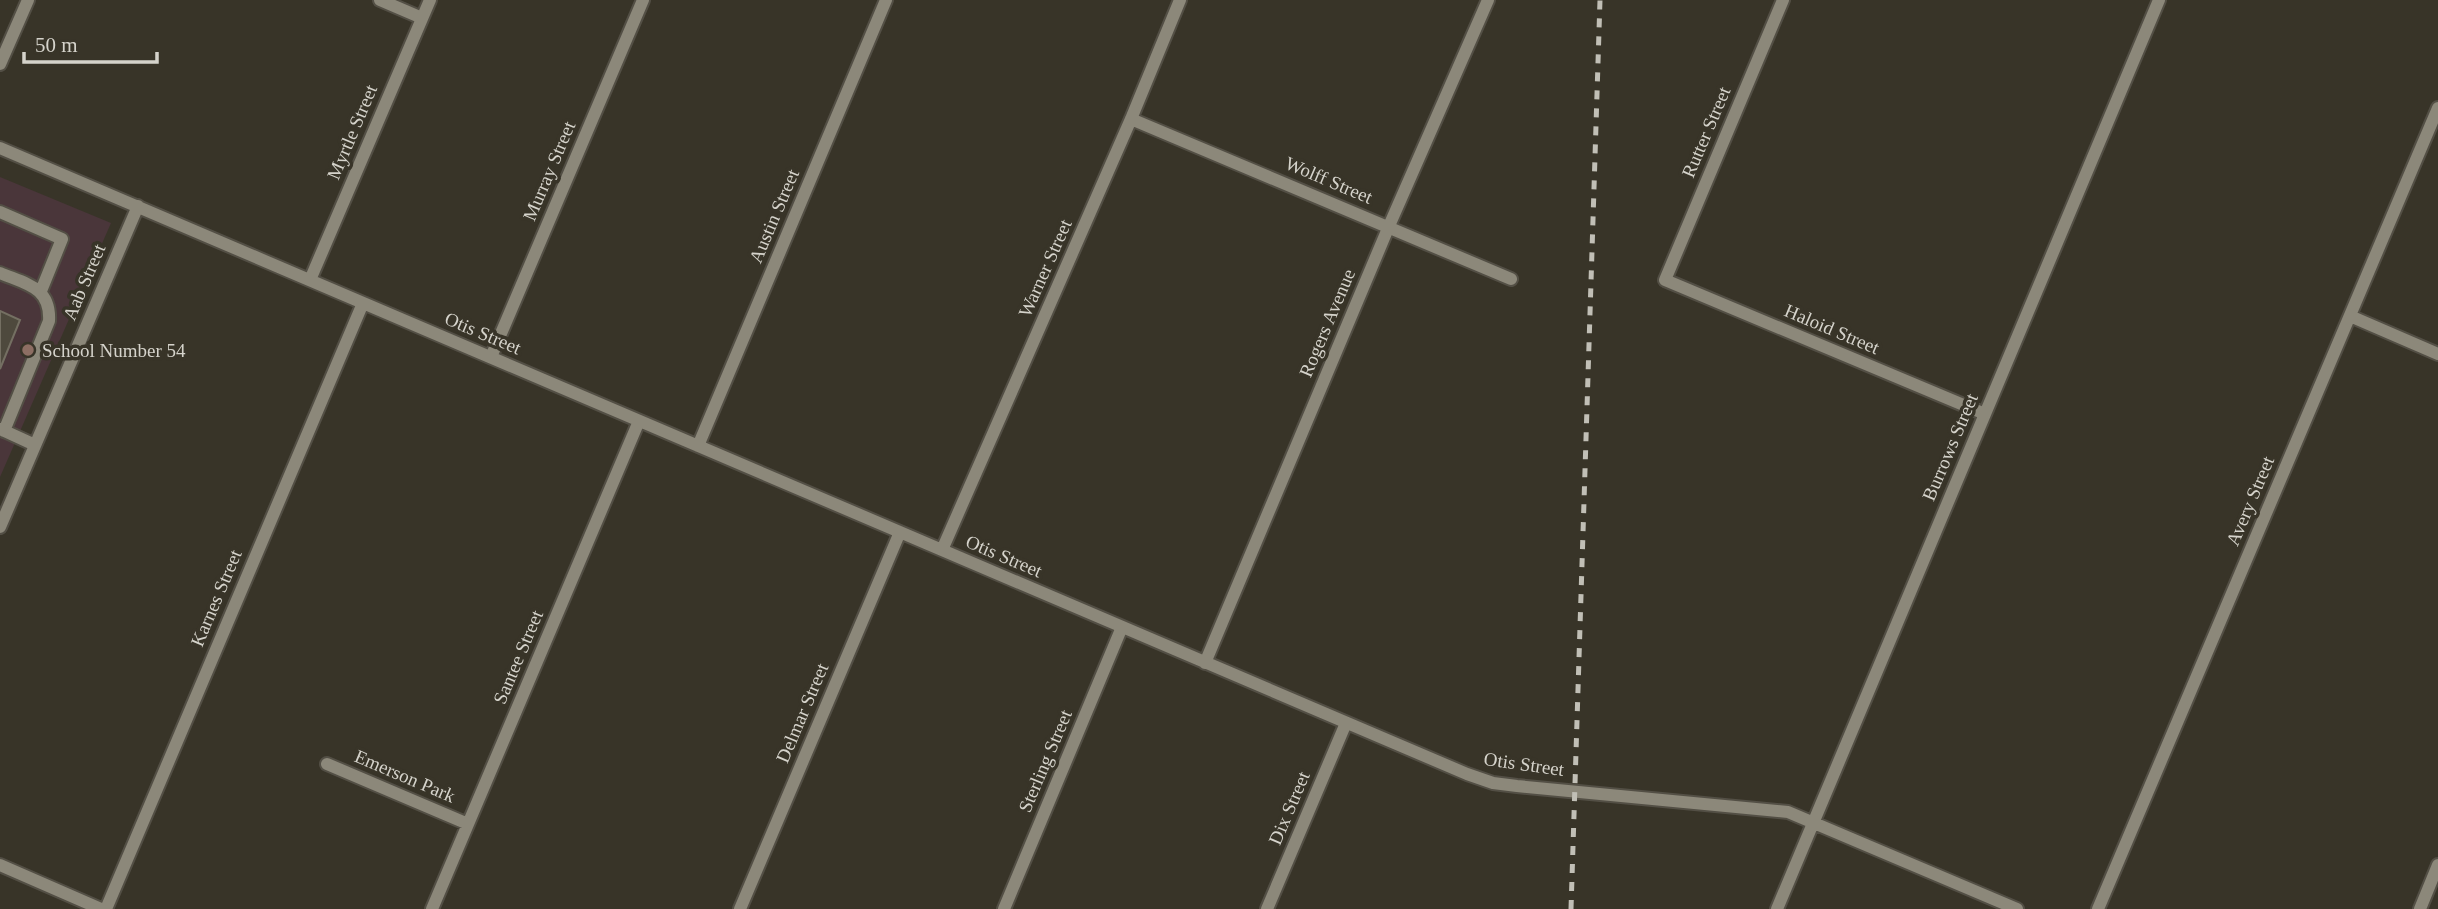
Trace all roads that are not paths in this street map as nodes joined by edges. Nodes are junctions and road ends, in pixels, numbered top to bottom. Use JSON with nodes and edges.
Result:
{"nodes":[{"id":1,"x":28,"y":0,"type":"edge"},
{"id":2,"x":380,"y":0,"type":"edge"},
{"id":3,"x":430,"y":0,"type":"edge"},
{"id":4,"x":643,"y":0,"type":"edge"},
{"id":5,"x":886,"y":0,"type":"edge"},
{"id":6,"x":1180,"y":0,"type":"edge"},
{"id":7,"x":1488,"y":0,"type":"edge"},
{"id":8,"x":1783,"y":0,"type":"edge"},
{"id":9,"x":2159,"y":0,"type":"edge"},
{"id":10,"x":422,"y":18,"type":"junction"},
{"id":11,"x":0,"y":64,"type":"edge"},
{"id":12,"x":2438,"y":108,"type":"edge"},
{"id":13,"x":1131,"y":119,"type":"junction"},
{"id":14,"x":0,"y":148,"type":"edge"},
{"id":15,"x":138,"y":206,"type":"junction"},
{"id":16,"x":0,"y":212,"type":"edge"},
{"id":17,"x":1389,"y":226,"type":"junction"},
{"id":18,"x":0,"y":272,"type":"edge"},
{"id":19,"x":1511,"y":279,"type":"dead end"},
{"id":20,"x":310,"y":280,"type":"junction"},
{"id":21,"x":1665,"y":280,"type":"joint"},
{"id":22,"x":41,"y":291,"type":"junction"},
{"id":23,"x":363,"y":303,"type":"junction"},
{"id":24,"x":2350,"y":316,"type":"junction"},
{"id":25,"x":2438,"y":354,"type":"edge"},
{"id":26,"x":491,"y":357,"type":"junction"},
{"id":27,"x":1985,"y":414,"type":"junction"},
{"id":28,"x":639,"y":421,"type":"junction"},
{"id":29,"x":2,"y":430,"type":"edge"},
{"id":30,"x":35,"y":444,"type":"junction"},
{"id":31,"x":698,"y":446,"type":"junction"},
{"id":32,"x":0,"y":527,"type":"edge"},
{"id":33,"x":900,"y":532,"type":"junction"},
{"id":34,"x":942,"y":550,"type":"junction"},
{"id":35,"x":1122,"y":627,"type":"junction"},
{"id":36,"x":1205,"y":663,"type":"junction"},
{"id":37,"x":1346,"y":723,"type":"junction"},
{"id":38,"x":327,"y":764,"type":"dead end"},
{"id":39,"x":1814,"y":822,"type":"junction"},
{"id":40,"x":468,"y":824,"type":"junction"},
{"id":41,"x":0,"y":865,"type":"edge"},
{"id":42,"x":2438,"y":865,"type":"edge"},
{"id":43,"x":104,"y":909,"type":"edge"},
{"id":44,"x":432,"y":909,"type":"edge"},
{"id":45,"x":740,"y":909,"type":"edge"},
{"id":46,"x":1004,"y":909,"type":"edge"},
{"id":47,"x":1267,"y":909,"type":"edge"},
{"id":48,"x":1777,"y":909,"type":"edge"},
{"id":49,"x":2017,"y":909,"type":"edge"},
{"id":50,"x":2098,"y":909,"type":"edge"},
{"id":51,"x":2420,"y":909,"type":"edge"}],
"edges":[{"from":1,"to":11,"type":"street"},
{"from":2,"to":10,"type":"street"},
{"from":3,"to":10,"type":"street","name":"Myrtle Street"},
{"from":4,"to":26,"type":"street","name":"Murray Street"},
{"from":5,"to":31,"type":"street","name":"Austin Street"},
{"from":6,"to":13,"type":"street","name":"Warner Street"},
{"from":7,"to":17,"type":"street","name":"Rogers Avenue"},
{"from":8,"to":21,"type":"street","name":"Rutter Street"},
{"from":9,"to":27,"type":"street","name":"Burrows Street"},
{"from":10,"to":20,"type":"street","name":"Myrtle Street"},
{"from":12,"to":24,"type":"street","name":"Avery Street"},
{"from":13,"to":17,"type":"street","name":"Wolff Street"},
{"from":13,"to":34,"type":"street","name":"Warner Street"},
{"from":14,"to":15,"type":"street","name":"Otis Street"},
{"from":15,"to":20,"type":"street","name":"Otis Street"},
{"from":15,"to":30,"type":"street","name":"Aab Street"},
{"from":16,"to":22,"type":"street"},
{"from":17,"to":19,"type":"street","name":"Wolff Street"},
{"from":17,"to":36,"type":"street","name":"Rogers Avenue"},
{"from":18,"to":22,"type":"street"},
{"from":20,"to":23,"type":"street","name":"Otis Street"},
{"from":21,"to":27,"type":"street","name":"Haloid Street"},
{"from":22,"to":29,"type":"street"},
{"from":23,"to":26,"type":"street","name":"Otis Street"},
{"from":23,"to":43,"type":"street","name":"Karnes Street"},
{"from":24,"to":25,"type":"street"},
{"from":24,"to":50,"type":"street","name":"Avery Street"},
{"from":26,"to":28,"type":"street","name":"Otis Street"},
{"from":27,"to":39,"type":"street","name":"Burrows Street"},
{"from":28,"to":31,"type":"street","name":"Otis Street"},
{"from":28,"to":40,"type":"street","name":"Santee Street"},
{"from":29,"to":30,"type":"street"},
{"from":30,"to":32,"type":"street","name":"Aab Street"},
{"from":31,"to":33,"type":"street","name":"Otis Street"},
{"from":33,"to":34,"type":"street","name":"Otis Street"},
{"from":33,"to":45,"type":"street","name":"Delmar Street"},
{"from":34,"to":35,"type":"street","name":"Otis Street"},
{"from":35,"to":36,"type":"street","name":"Otis Street"},
{"from":35,"to":46,"type":"street","name":"Sterling Street"},
{"from":36,"to":37,"type":"street","name":"Otis Street"},
{"from":37,"to":39,"type":"street","name":"Otis Street"},
{"from":37,"to":47,"type":"street","name":"Dix Street"},
{"from":38,"to":40,"type":"street","name":"Emerson Park"},
{"from":39,"to":48,"type":"street","name":"Burrows Street"},
{"from":39,"to":49,"type":"street","name":"Otis Street"},
{"from":40,"to":44,"type":"street","name":"Santee Street"},
{"from":41,"to":43,"type":"street"},
{"from":42,"to":51,"type":"street"}]}
